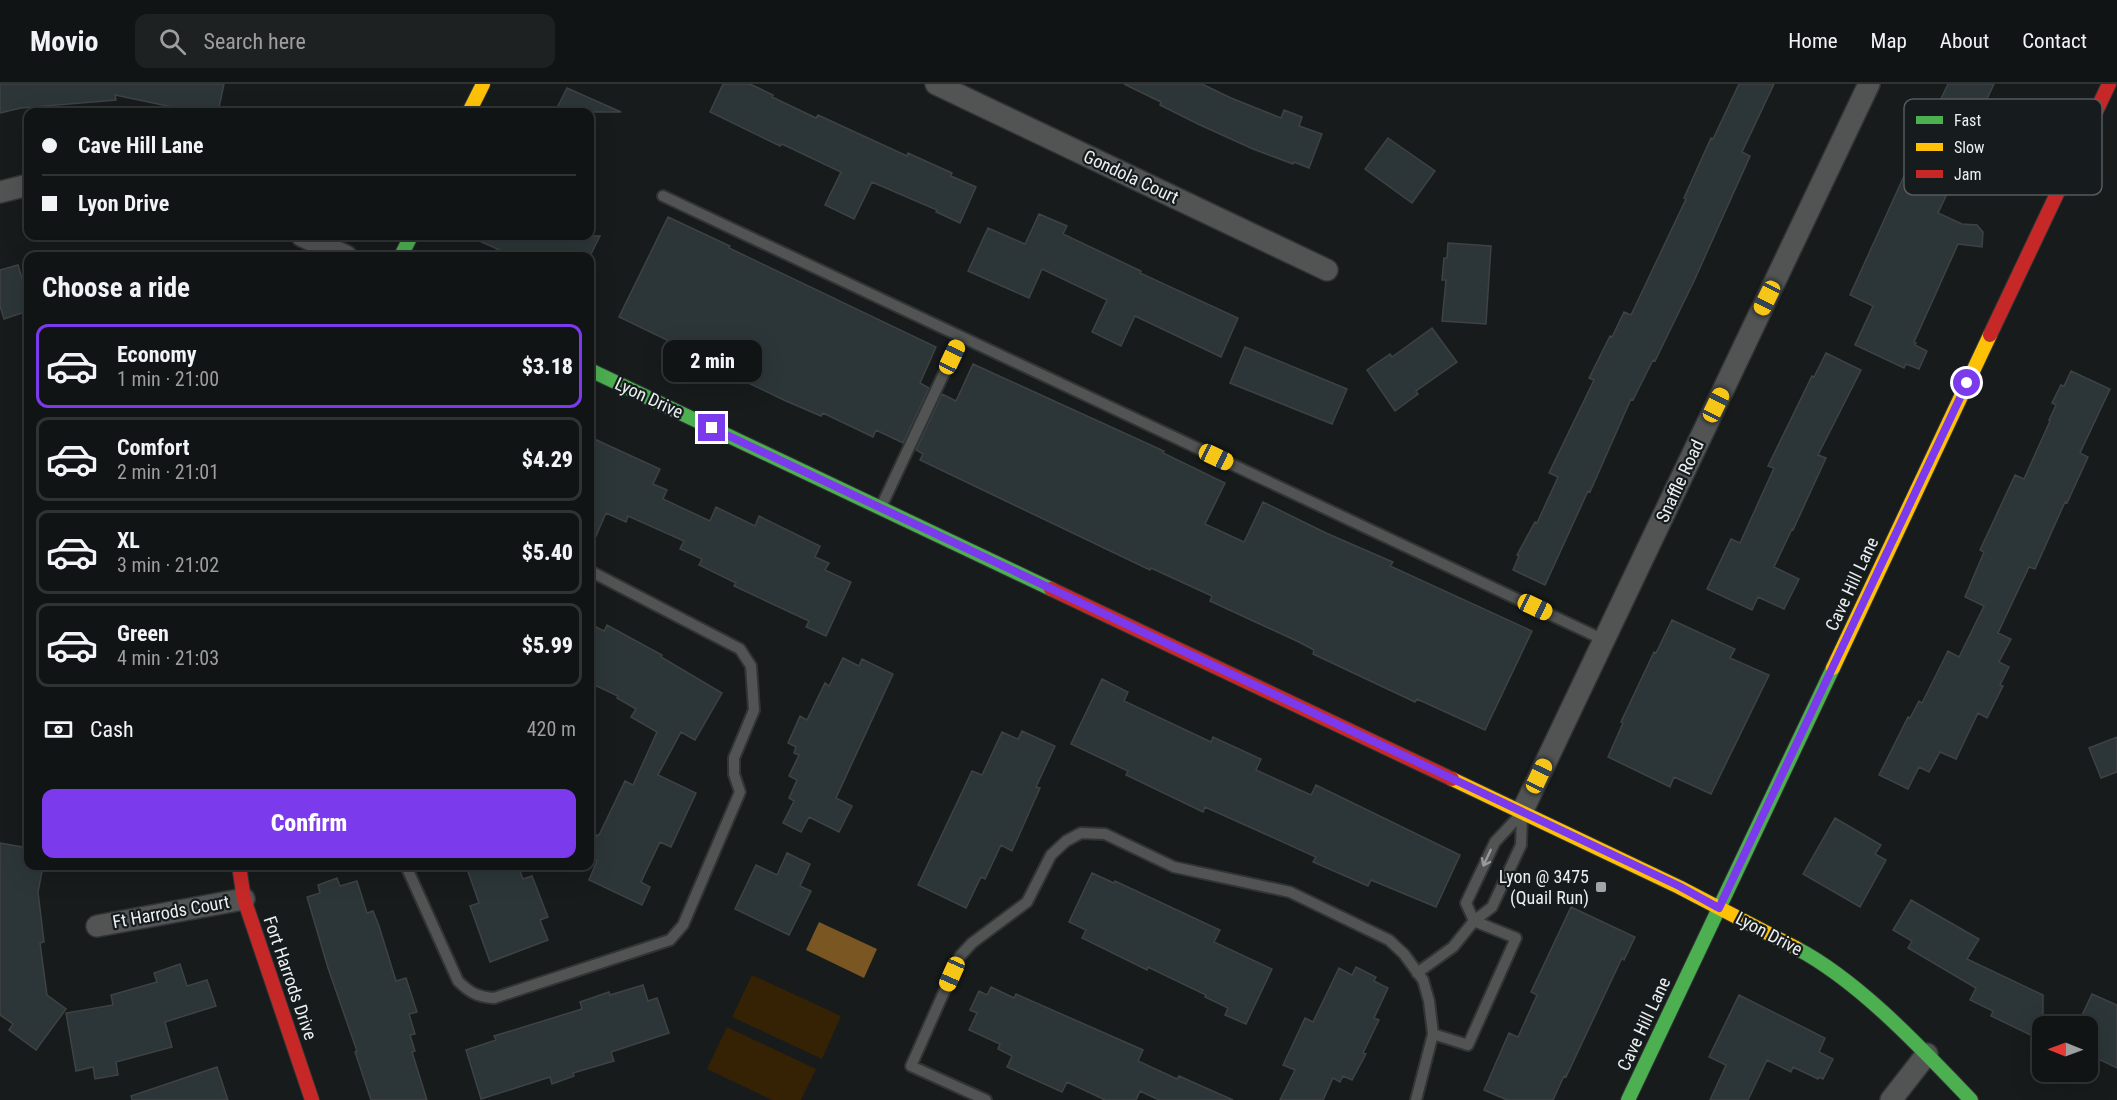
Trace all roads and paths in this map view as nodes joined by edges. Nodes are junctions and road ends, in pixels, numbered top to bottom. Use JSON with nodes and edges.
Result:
{"nodes":[{"id":1,"x":483,"y":84,"type":"edge"},
{"id":2,"x":936,"y":84,"type":"edge"},
{"id":3,"x":1869,"y":84,"type":"edge"},
{"id":4,"x":2109,"y":84,"type":"edge"},
{"id":5,"x":2102,"y":99,"type":"edge"},
{"id":6,"x":471,"y":108,"type":"edge"},
{"id":7,"x":24,"y":186,"type":"edge"},
{"id":8,"x":0,"y":192,"type":"edge"},
{"id":9,"x":2056,"y":195,"type":"edge"},
{"id":10,"x":663,"y":196,"type":"dead end"},
{"id":11,"x":311,"y":240,"type":"edge"},
{"id":12,"x":337,"y":252,"type":"edge"},
{"id":13,"x":1327,"y":270,"type":"dead end"},
{"id":14,"x":961,"y":337,"type":"junction"},
{"id":15,"x":594,"y":372,"type":"edge"},
{"id":16,"x":881,"y":508,"type":"junction"},
{"id":17,"x":594,"y":573,"type":"edge"},
{"id":18,"x":1604,"y":640,"type":"junction"},
{"id":19,"x":1522,"y":812,"type":"junction"},
{"id":20,"x":242,"y":870,"type":"edge"},
{"id":21,"x":408,"y":870,"type":"edge"},
{"id":22,"x":244,"y":899,"type":"junction"},
{"id":23,"x":1719,"y":908,"type":"junction"},
{"id":24,"x":1474,"y":921,"type":"junction"},
{"id":25,"x":97,"y":926,"type":"dead end"},
{"id":26,"x":1418,"y":973,"type":"junction"},
{"id":27,"x":1433,"y":1034,"type":"junction"},
{"id":28,"x":1927,"y":1054,"type":"junction"},
{"id":29,"x":312,"y":1100,"type":"edge"},
{"id":30,"x":986,"y":1100,"type":"edge"},
{"id":31,"x":1416,"y":1100,"type":"edge"},
{"id":32,"x":1628,"y":1100,"type":"edge"},
{"id":33,"x":1891,"y":1100,"type":"edge"},
{"id":34,"x":1971,"y":1100,"type":"edge"}],
"edges":[{"from":1,"to":6,"type":"street"},
{"from":2,"to":13,"type":"street","name":"Gondola Court"},
{"from":3,"to":18,"type":"street","name":"Snaffle Road"},
{"from":4,"to":5,"type":"street","name":"Cave Hill Lane"},
{"from":7,"to":8,"type":"street"},
{"from":9,"to":23,"type":"street","name":"Cave Hill Lane"},
{"from":10,"to":14,"type":"lane"},
{"from":11,"to":12,"type":"street"},
{"from":14,"to":16,"type":"lane"},
{"from":14,"to":18,"type":"lane"},
{"from":15,"to":16,"type":"street","name":"Lyon Drive"},
{"from":16,"to":19,"type":"street","name":"Lyon Drive"},
{"from":17,"to":21,"type":"lane"},
{"from":18,"to":19,"type":"street","name":"Snaffle Road"},
{"from":19,"to":23,"type":"street","name":"Lyon Drive"},
{"from":19,"to":24,"type":"lane"},
{"from":19,"to":24,"type":"lane","one_way":true},
{"from":20,"to":22,"type":"street","name":"Fort Harrods Drive"},
{"from":22,"to":25,"type":"street","name":"Ft Harrods Court"},
{"from":22,"to":29,"type":"street","name":"Fort Harrods Drive"},
{"from":23,"to":28,"type":"street","name":"Lyon Drive"},
{"from":23,"to":32,"type":"street","name":"Cave Hill Lane"},
{"from":24,"to":26,"type":"lane"},
{"from":24,"to":27,"type":"lane"},
{"from":26,"to":27,"type":"lane"},
{"from":26,"to":30,"type":"lane"},
{"from":27,"to":31,"type":"lane"},
{"from":28,"to":33,"type":"street"},
{"from":28,"to":34,"type":"street","name":"Lyon Drive"}]}
